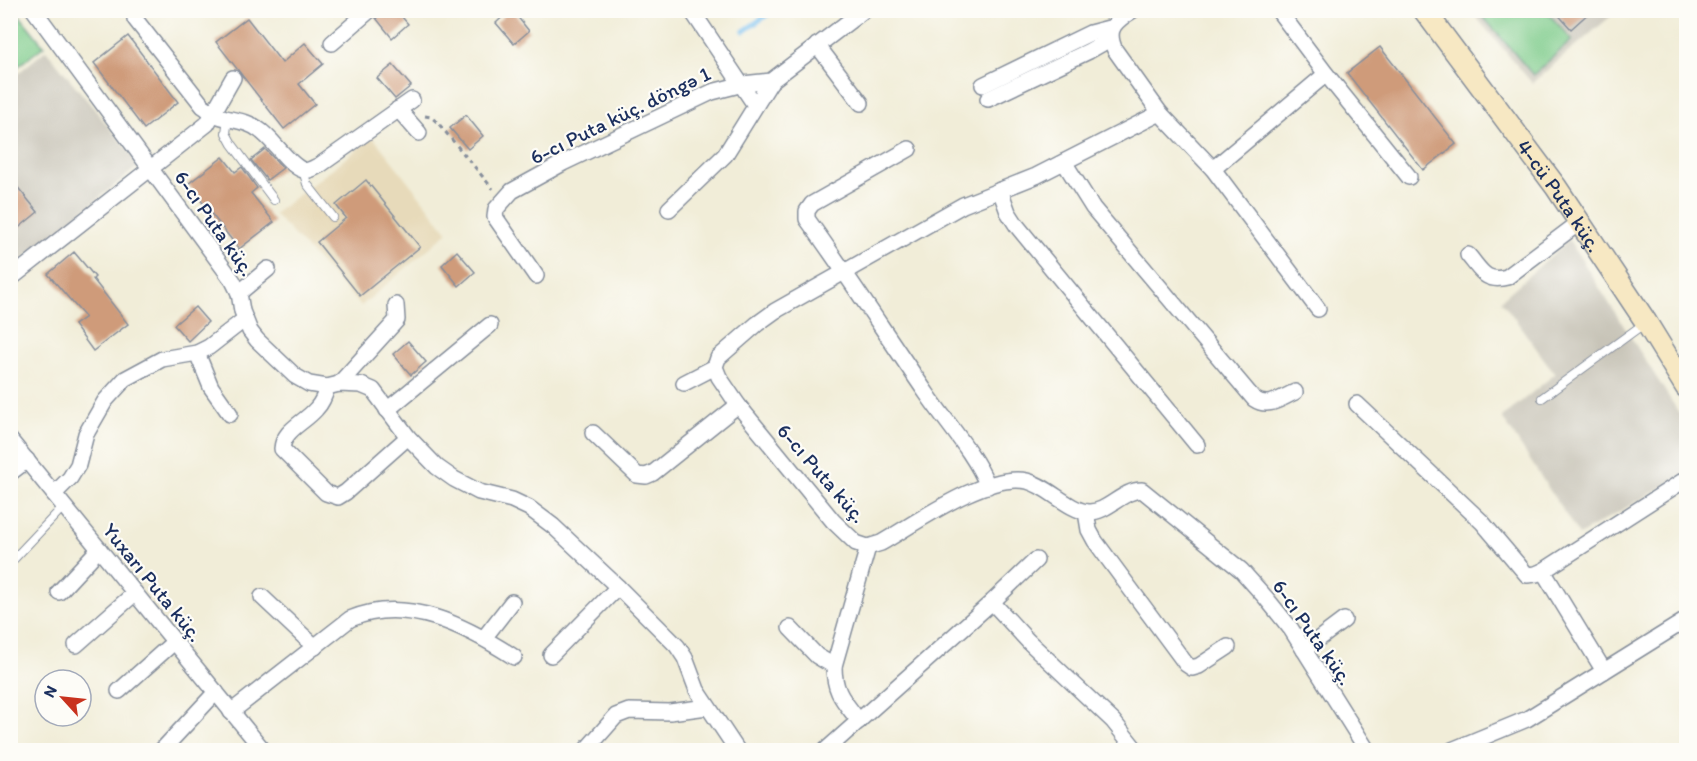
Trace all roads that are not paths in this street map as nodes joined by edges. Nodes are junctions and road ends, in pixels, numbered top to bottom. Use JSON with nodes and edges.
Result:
{"nodes":[{"id":1,"x":370,"y":10,"type":"edge"},
{"id":2,"x":864,"y":10,"type":"edge"},
{"id":3,"x":1132,"y":10,"type":"edge"},
{"id":4,"x":1278,"y":10,"type":"edge"},
{"id":5,"x":36,"y":11,"type":"edge"},
{"id":6,"x":694,"y":12,"type":"edge"},
{"id":7,"x":1430,"y":15,"type":"edge"},
{"id":8,"x":135,"y":19,"type":"dead end"},
{"id":9,"x":1111,"y":33,"type":"junction"},
{"id":10,"x":332,"y":43,"type":"dead end"},
{"id":11,"x":817,"y":45,"type":"junction"},
{"id":12,"x":1326,"y":74,"type":"junction"},
{"id":13,"x":233,"y":78,"type":"dead end"},
{"id":14,"x":771,"y":81,"type":"junction"},
{"id":15,"x":743,"y":84,"type":"junction"},
{"id":16,"x":986,"y":92,"type":"dead end"},
{"id":17,"x":412,"y":100,"type":"dead end"},
{"id":18,"x":861,"y":103,"type":"dead end"},
{"id":19,"x":755,"y":105,"type":"junction"},
{"id":20,"x":398,"y":110,"type":"junction"},
{"id":21,"x":1160,"y":113,"type":"junction"},
{"id":22,"x":221,"y":116,"type":"junction"},
{"id":23,"x":415,"y":128,"type":"road end"},
{"id":24,"x":909,"y":149,"type":"dead end"},
{"id":25,"x":1064,"y":162,"type":"junction"},
{"id":26,"x":151,"y":167,"type":"junction"},
{"id":27,"x":1213,"y":169,"type":"junction"},
{"id":28,"x":303,"y":170,"type":"junction"},
{"id":29,"x":1409,"y":177,"type":"dead end"},
{"id":30,"x":1000,"y":190,"type":"junction"},
{"id":31,"x":274,"y":200,"type":"dead end"},
{"id":32,"x":669,"y":209,"type":"dead end"},
{"id":33,"x":333,"y":218,"type":"dead end"},
{"id":34,"x":1580,"y":222,"type":"junction"},
{"id":35,"x":1468,"y":255,"type":"dead end"},
{"id":36,"x":267,"y":269,"type":"dead end"},
{"id":37,"x":845,"y":271,"type":"junction"},
{"id":38,"x":536,"y":276,"type":"dead end"},
{"id":39,"x":10,"y":279,"type":"edge"},
{"id":40,"x":239,"y":292,"type":"junction"},
{"id":41,"x":396,"y":305,"type":"dead end"},
{"id":42,"x":1318,"y":309,"type":"dead end"},
{"id":43,"x":245,"y":319,"type":"junction"},
{"id":44,"x":1646,"y":322,"type":"junction"},
{"id":45,"x":490,"y":325,"type":"dead end"},
{"id":46,"x":197,"y":353,"type":"junction"},
{"id":47,"x":716,"y":367,"type":"junction"},
{"id":48,"x":684,"y":383,"type":"dead end"},
{"id":49,"x":333,"y":386,"type":"junction"},
{"id":50,"x":1686,"y":387,"type":"edge"},
{"id":51,"x":1295,"y":392,"type":"dead end"},
{"id":52,"x":1542,"y":398,"type":"dead end"},
{"id":53,"x":1357,"y":404,"type":"dead end"},
{"id":54,"x":738,"y":405,"type":"junction"},
{"id":55,"x":387,"y":410,"type":"junction"},
{"id":56,"x":230,"y":414,"type":"dead end"},
{"id":57,"x":593,"y":433,"type":"dead end"},
{"id":58,"x":408,"y":437,"type":"junction"},
{"id":59,"x":10,"y":440,"type":"edge"},
{"id":60,"x":1197,"y":446,"type":"dead end"},
{"id":61,"x":27,"y":460,"type":"junction"},
{"id":62,"x":10,"y":473,"type":"edge"},
{"id":63,"x":1686,"y":479,"type":"edge"},
{"id":64,"x":988,"y":486,"type":"junction"},
{"id":65,"x":59,"y":500,"type":"junction"},
{"id":66,"x":1086,"y":512,"type":"junction"},
{"id":67,"x":868,"y":547,"type":"junction"},
{"id":68,"x":99,"y":549,"type":"junction"},
{"id":69,"x":1036,"y":560,"type":"dead end"},
{"id":70,"x":10,"y":563,"type":"edge"},
{"id":71,"x":1543,"y":570,"type":"junction"},
{"id":72,"x":618,"y":587,"type":"junction"},
{"id":73,"x":59,"y":592,"type":"dead end"},
{"id":74,"x":135,"y":593,"type":"junction"},
{"id":75,"x":262,"y":597,"type":"dead end"},
{"id":76,"x":512,"y":602,"type":"dead end"},
{"id":77,"x":992,"y":602,"type":"junction"},
{"id":78,"x":1344,"y":620,"type":"dead end"},
{"id":79,"x":1686,"y":620,"type":"edge"},
{"id":80,"x":790,"y":628,"type":"dead end"},
{"id":81,"x":484,"y":638,"type":"junction"},
{"id":82,"x":174,"y":642,"type":"junction"},
{"id":83,"x":76,"y":645,"type":"dead end"},
{"id":84,"x":315,"y":647,"type":"junction"},
{"id":85,"x":1228,"y":647,"type":"dead end"},
{"id":86,"x":1304,"y":650,"type":"junction"},
{"id":87,"x":551,"y":655,"type":"dead end"},
{"id":88,"x":514,"y":657,"type":"dead end"},
{"id":89,"x":834,"y":666,"type":"junction"},
{"id":90,"x":1604,"y":671,"type":"junction"},
{"id":91,"x":119,"y":691,"type":"dead end"},
{"id":92,"x":216,"y":692,"type":"junction"},
{"id":93,"x":707,"y":707,"type":"junction"},
{"id":94,"x":231,"y":712,"type":"junction"},
{"id":95,"x":859,"y":721,"type":"junction"},
{"id":96,"x":162,"y":750,"type":"edge"},
{"id":97,"x":263,"y":750,"type":"edge"},
{"id":98,"x":586,"y":750,"type":"edge"},
{"id":99,"x":737,"y":750,"type":"edge"},
{"id":100,"x":825,"y":750,"type":"edge"},
{"id":101,"x":1136,"y":750,"type":"edge"},
{"id":102,"x":1367,"y":750,"type":"edge"},
{"id":103,"x":1452,"y":750,"type":"edge"}],
"edges":[{"from":1,"to":10,"type":"street"},
{"from":2,"to":11,"type":"street"},
{"from":3,"to":9,"type":"street"},
{"from":4,"to":12,"type":"street"},
{"from":5,"to":26,"type":"street","name":"6-cı Puta küç."},
{"from":6,"to":15,"type":"street"},
{"from":7,"to":34,"type":"street","name":"4-cü Puta küç."},
{"from":8,"to":22,"type":"street"},
{"from":9,"to":16,"type":"street"},
{"from":9,"to":21,"type":"street"},
{"from":11,"to":14,"type":"street"},
{"from":11,"to":18,"type":"street"},
{"from":12,"to":27,"type":"street"},
{"from":12,"to":29,"type":"street"},
{"from":13,"to":22,"type":"street"},
{"from":14,"to":15,"type":"street","name":"6-cı Puta küç. döngə 1"},
{"from":14,"to":19,"type":"street"},
{"from":15,"to":19,"type":"street"},
{"from":15,"to":38,"type":"street","name":"6-cı Puta küç. döngə 1"},
{"from":17,"to":20,"type":"street"},
{"from":19,"to":32,"type":"street"},
{"from":20,"to":23,"type":"street"},
{"from":20,"to":28,"type":"street"},
{"from":21,"to":25,"type":"street"},
{"from":21,"to":27,"type":"street"},
{"from":22,"to":26,"type":"street"},
{"from":22,"to":28,"type":"street"},
{"from":22,"to":31,"type":"lane"},
{"from":24,"to":37,"type":"street"},
{"from":25,"to":30,"type":"street"},
{"from":25,"to":51,"type":"street"},
{"from":26,"to":39,"type":"street"},
{"from":26,"to":40,"type":"street","name":"6-cı Puta küç."},
{"from":27,"to":42,"type":"street"},
{"from":28,"to":33,"type":"lane"},
{"from":30,"to":37,"type":"street"},
{"from":30,"to":60,"type":"street"},
{"from":34,"to":35,"type":"street"},
{"from":34,"to":44,"type":"street","name":"4-cü Puta küç."},
{"from":36,"to":40,"type":"street"},
{"from":37,"to":47,"type":"street"},
{"from":37,"to":64,"type":"street"},
{"from":40,"to":43,"type":"street","name":"6-cı Puta küç."},
{"from":41,"to":49,"type":"street"},
{"from":43,"to":46,"type":"street"},
{"from":43,"to":49,"type":"street","name":"6-cı Puta küç."},
{"from":44,"to":50,"type":"street","name":"4-cü Puta küç."},
{"from":44,"to":52,"type":"lane"},
{"from":45,"to":55,"type":"street"},
{"from":46,"to":56,"type":"street"},
{"from":46,"to":65,"type":"street"},
{"from":47,"to":48,"type":"street"},
{"from":47,"to":54,"type":"street","name":"6-cı Puta küç."},
{"from":49,"to":55,"type":"street","name":"6-cı Puta küç."},
{"from":49,"to":58,"type":"street"},
{"from":53,"to":71,"type":"street"},
{"from":54,"to":57,"type":"street"},
{"from":54,"to":67,"type":"street","name":"6-cı Puta küç."},
{"from":55,"to":58,"type":"street","name":"6-cı Puta küç."},
{"from":58,"to":72,"type":"street","name":"6-cı Puta küç."},
{"from":59,"to":61,"type":"street","name":"Yuxarı Puta küç."},
{"from":61,"to":62,"type":"street"},
{"from":61,"to":65,"type":"street","name":"Yuxarı Puta küç."},
{"from":63,"to":71,"type":"street"},
{"from":64,"to":66,"type":"street","name":"6-cı Puta küç."},
{"from":64,"to":67,"type":"street","name":"6-cı Puta küç."},
{"from":65,"to":68,"type":"street","name":"Yuxarı Puta küç."},
{"from":65,"to":70,"type":"lane"},
{"from":66,"to":85,"type":"street"},
{"from":66,"to":86,"type":"street","name":"6-cı Puta küç."},
{"from":67,"to":89,"type":"street"},
{"from":68,"to":73,"type":"street"},
{"from":68,"to":74,"type":"street","name":"Yuxarı Puta küç."},
{"from":69,"to":77,"type":"street"},
{"from":71,"to":90,"type":"street"},
{"from":72,"to":87,"type":"street"},
{"from":72,"to":93,"type":"street","name":"6-cı Puta küç."},
{"from":74,"to":82,"type":"street","name":"Yuxarı Puta küç."},
{"from":74,"to":83,"type":"street"},
{"from":75,"to":84,"type":"street"},
{"from":76,"to":81,"type":"street"},
{"from":77,"to":95,"type":"street"},
{"from":77,"to":101,"type":"street"},
{"from":78,"to":86,"type":"street"},
{"from":79,"to":90,"type":"street"},
{"from":80,"to":89,"type":"street"},
{"from":81,"to":84,"type":"street"},
{"from":81,"to":88,"type":"street"},
{"from":82,"to":91,"type":"street"},
{"from":82,"to":92,"type":"street","name":"Yuxarı Puta küç."},
{"from":84,"to":94,"type":"street"},
{"from":86,"to":102,"type":"street","name":"6-cı Puta küç."},
{"from":89,"to":95,"type":"street"},
{"from":90,"to":103,"type":"street"},
{"from":92,"to":94,"type":"street","name":"Yuxarı Puta küç."},
{"from":92,"to":96,"type":"street"},
{"from":93,"to":98,"type":"street"},
{"from":93,"to":99,"type":"street","name":"6-cı Puta küç."},
{"from":94,"to":97,"type":"street","name":"Yuxarı Puta küç."},
{"from":95,"to":100,"type":"street"}]}
